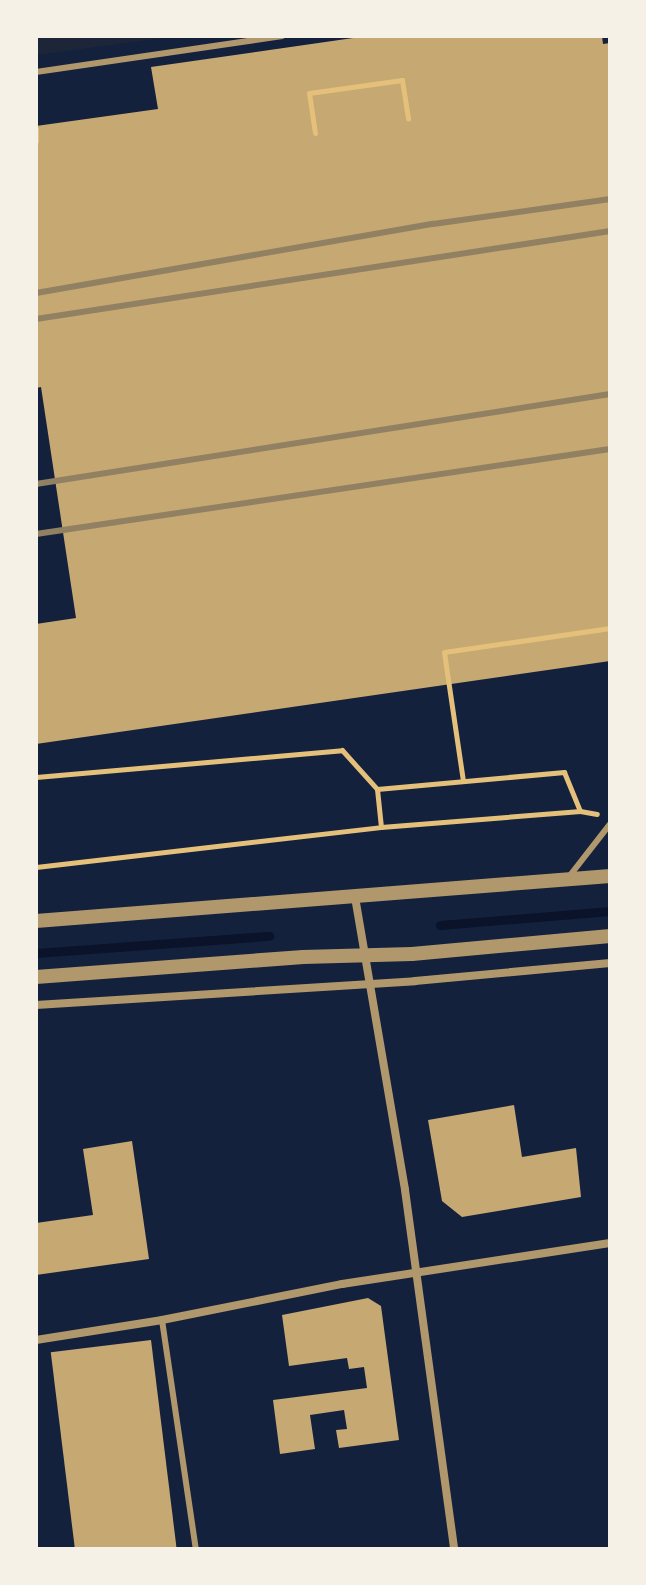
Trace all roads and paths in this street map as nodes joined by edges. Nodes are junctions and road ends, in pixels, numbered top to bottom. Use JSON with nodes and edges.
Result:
{"nodes":[{"id":1,"x":282,"y":36,"type":"edge"},
{"id":2,"x":36,"y":72,"type":"edge"},
{"id":3,"x":408,"y":119,"type":"dead end"},
{"id":4,"x":36,"y":129,"type":"edge"},
{"id":5,"x":315,"y":133,"type":"dead end"},
{"id":6,"x":37,"y":141,"type":"edge"},
{"id":7,"x":610,"y":628,"type":"edge"},
{"id":8,"x":36,"y":777,"type":"edge"},
{"id":9,"x":463,"y":781,"type":"junction"},
{"id":10,"x":377,"y":789,"type":"junction"},
{"id":11,"x":580,"y":811,"type":"junction"},
{"id":12,"x":610,"y":816,"type":"edge"},
{"id":13,"x":610,"y":824,"type":"edge"},
{"id":14,"x":381,"y":827,"type":"junction"},
{"id":15,"x":36,"y":867,"type":"edge"},
{"id":16,"x":610,"y":876,"type":"edge"},
{"id":17,"x":567,"y":879,"type":"junction"},
{"id":18,"x":355,"y":897,"type":"junction"},
{"id":19,"x":36,"y":921,"type":"edge"},
{"id":20,"x":610,"y":936,"type":"edge"},
{"id":21,"x":364,"y":956,"type":"junction"},
{"id":22,"x":610,"y":963,"type":"edge"},
{"id":23,"x":36,"y":977,"type":"edge"},
{"id":24,"x":370,"y":984,"type":"junction"},
{"id":25,"x":36,"y":1005,"type":"edge"},
{"id":26,"x":610,"y":1243,"type":"edge"},
{"id":27,"x":415,"y":1273,"type":"junction"},
{"id":28,"x":162,"y":1320,"type":"junction"},
{"id":29,"x":36,"y":1340,"type":"edge"},
{"id":30,"x":196,"y":1549,"type":"edge"},
{"id":31,"x":454,"y":1549,"type":"edge"}],
"edges":[{"from":1,"to":2,"type":"lane"},
{"from":3,"to":5,"type":"path"},
{"from":4,"to":6,"type":"path"},
{"from":7,"to":9,"type":"path"},
{"from":8,"to":10,"type":"path"},
{"from":9,"to":10,"type":"path"},
{"from":9,"to":11,"type":"path"},
{"from":10,"to":14,"type":"path"},
{"from":11,"to":12,"type":"path"},
{"from":11,"to":14,"type":"path"},
{"from":13,"to":17,"type":"lane"},
{"from":14,"to":15,"type":"path"},
{"from":16,"to":17,"type":"street"},
{"from":17,"to":18,"type":"street"},
{"from":18,"to":19,"type":"street"},
{"from":18,"to":21,"type":"street"},
{"from":20,"to":21,"type":"street"},
{"from":21,"to":23,"type":"street"},
{"from":21,"to":24,"type":"street"},
{"from":22,"to":24,"type":"street"},
{"from":24,"to":25,"type":"street"},
{"from":24,"to":27,"type":"street"},
{"from":26,"to":27,"type":"street"},
{"from":27,"to":28,"type":"street"},
{"from":27,"to":31,"type":"street"},
{"from":28,"to":29,"type":"street"},
{"from":28,"to":30,"type":"lane"}]}
